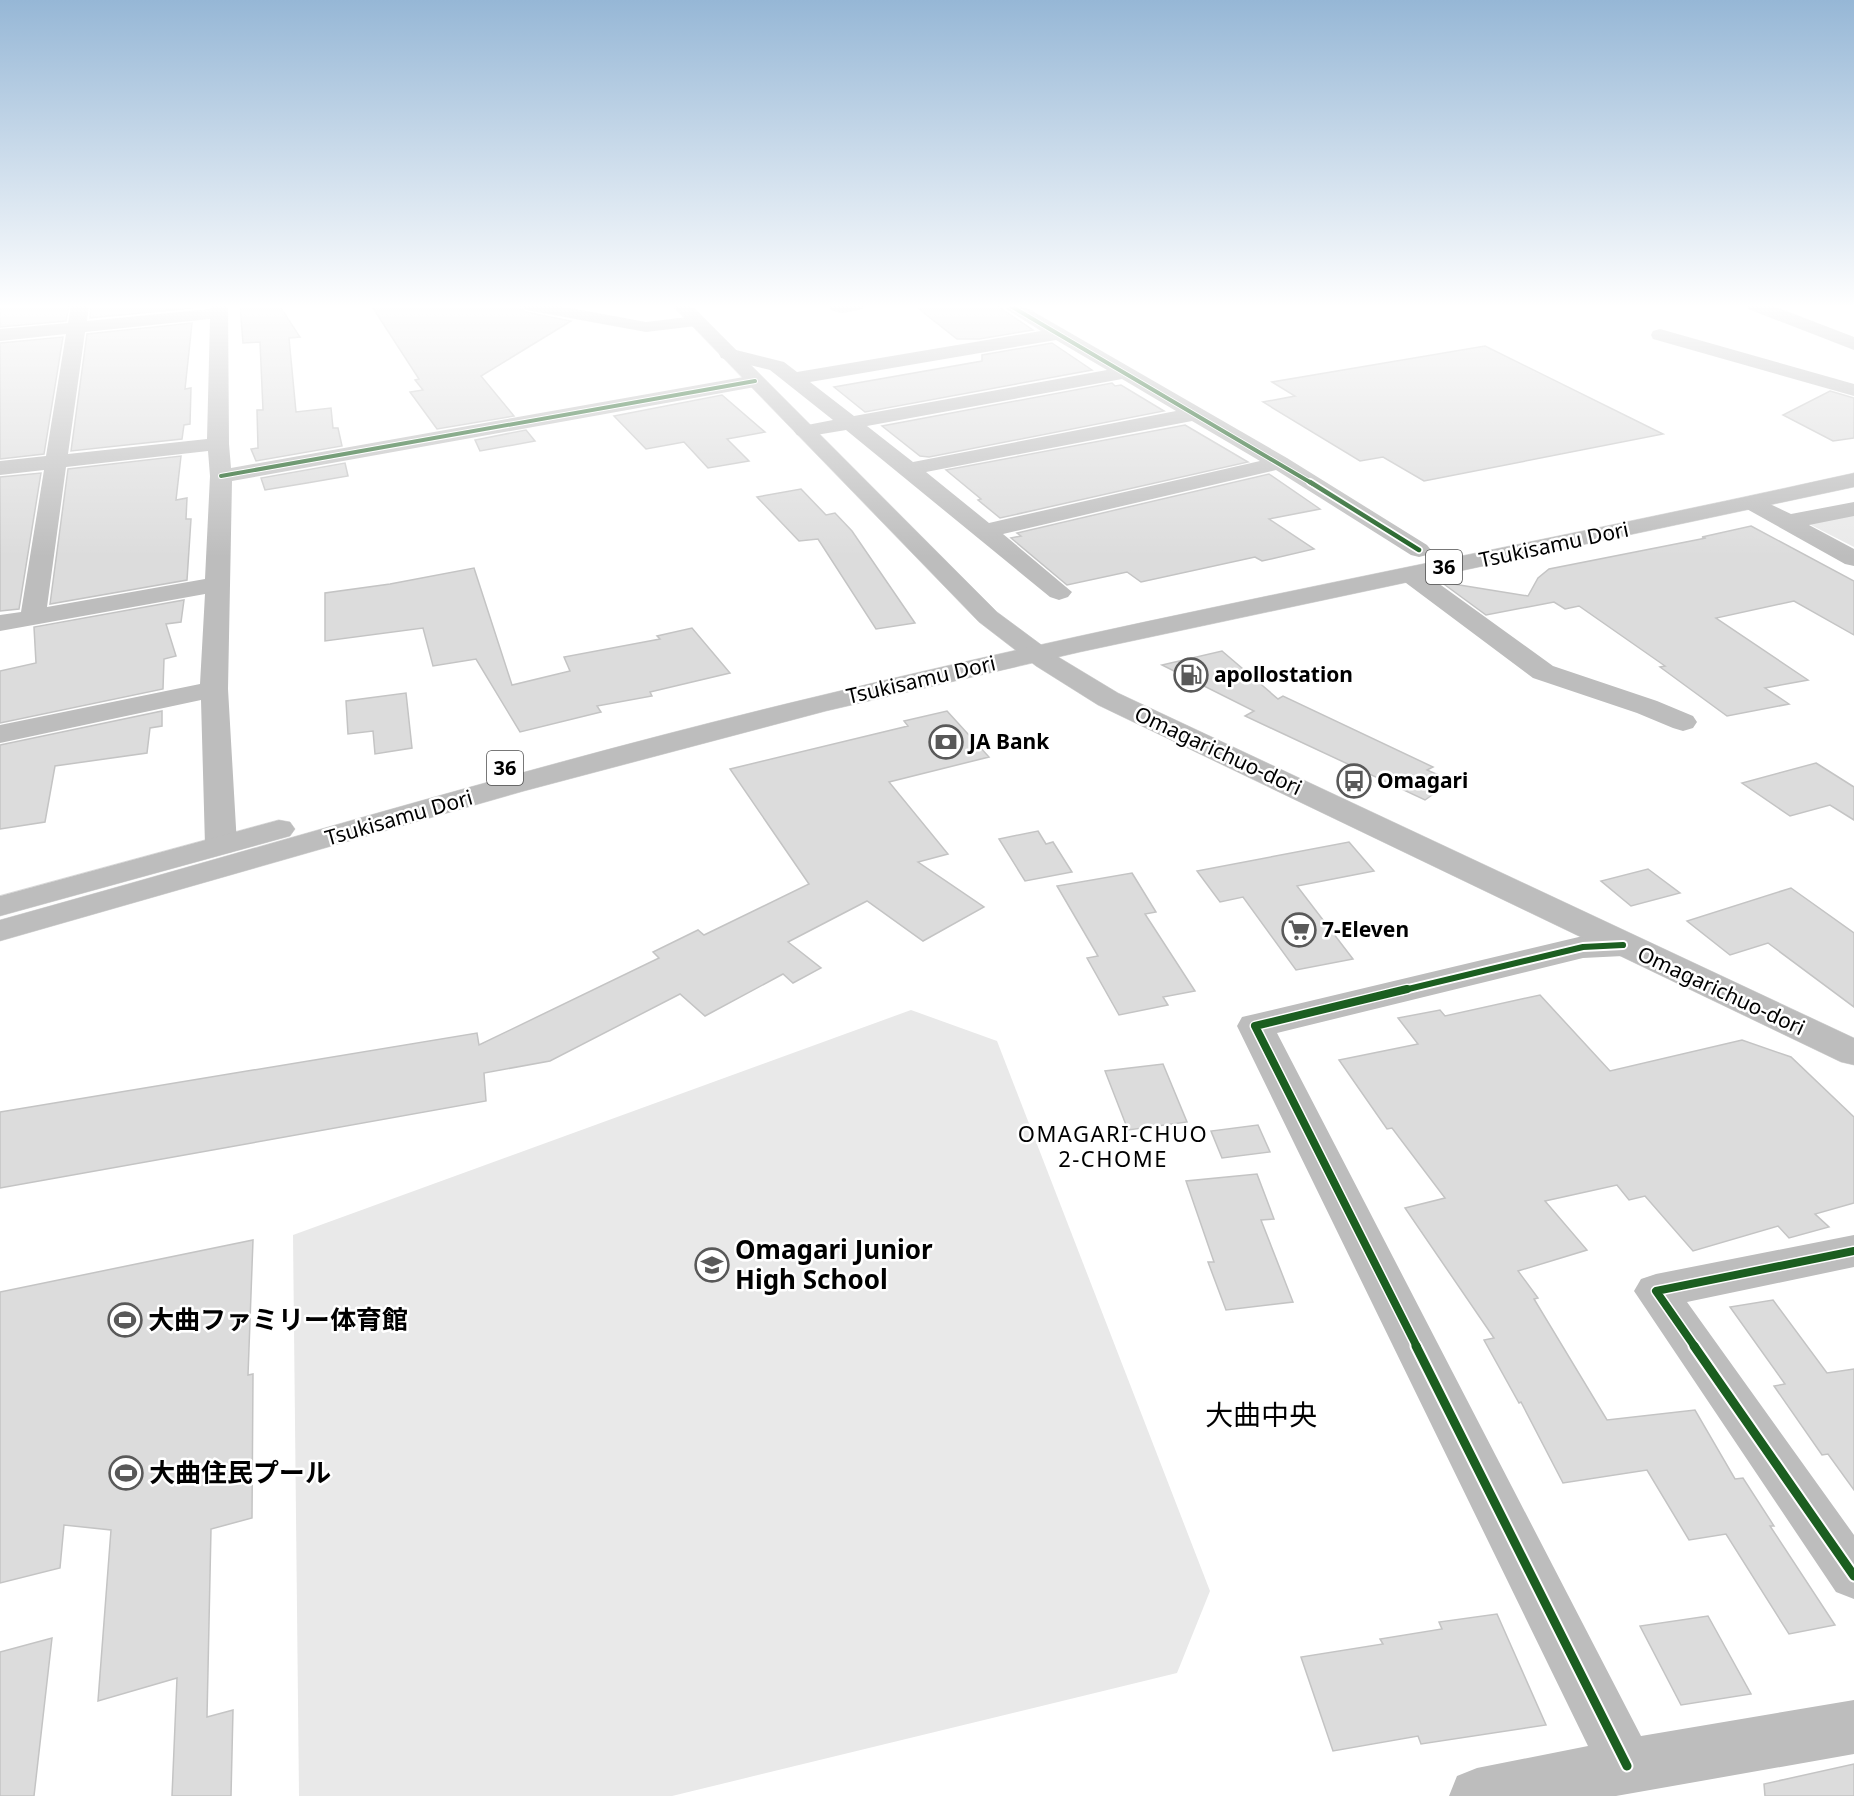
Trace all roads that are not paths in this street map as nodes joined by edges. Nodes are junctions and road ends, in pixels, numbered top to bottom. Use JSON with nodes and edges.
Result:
{"nodes":[{"id":1,"x":66,"y":389,"type":"edge"},
{"id":2,"x":219,"y":389,"type":"edge"},
{"id":3,"x":711,"y":389,"type":"edge"},
{"id":4,"x":763,"y":389,"type":"edge"},
{"id":5,"x":805,"y":389,"type":"edge"},
{"id":6,"x":1038,"y":389,"type":"edge"},
{"id":7,"x":1152,"y":389,"type":"edge"},
{"id":8,"x":1195,"y":414,"type":"junction"},
{"id":9,"x":849,"y":423,"type":"junction"},
{"id":10,"x":804,"y":431,"type":"junction"},
{"id":11,"x":218,"y":444,"type":"junction"},
{"id":12,"x":55,"y":461,"type":"junction"},
{"id":13,"x":1854,"y":461,"type":"edge"},
{"id":14,"x":1280,"y":463,"type":"junction"},
{"id":15,"x":0,"y":468,"type":"edge"},
{"id":16,"x":909,"y":469,"type":"junction"},
{"id":17,"x":221,"y":476,"type":"junction"},
{"id":18,"x":1854,"y":480,"type":"edge"},
{"id":19,"x":1658,"y":501,"type":"dead end"},
{"id":20,"x":1753,"y":503,"type":"junction"},
{"id":21,"x":1854,"y":509,"type":"edge"},
{"id":22,"x":1588,"y":516,"type":"dead end"},
{"id":23,"x":1787,"y":522,"type":"junction"},
{"id":24,"x":985,"y":531,"type":"junction"},
{"id":25,"x":1853,"y":558,"type":"edge"},
{"id":26,"x":1415,"y":562,"type":"junction"},
{"id":27,"x":218,"y":584,"type":"junction"},
{"id":28,"x":1059,"y":592,"type":"dead end"},
{"id":29,"x":33,"y":617,"type":"junction"},
{"id":30,"x":0,"y":623,"type":"edge"},
{"id":31,"x":1023,"y":646,"type":"junction"},
{"id":32,"x":214,"y":689,"type":"junction"},
{"id":33,"x":1683,"y":722,"type":"dead end"},
{"id":34,"x":0,"y":734,"type":"edge"},
{"id":35,"x":221,"y":844,"type":"junction"},
{"id":36,"x":0,"y":906,"type":"edge"},
{"id":37,"x":0,"y":931,"type":"edge"},
{"id":38,"x":1623,"y":945,"type":"junction"},
{"id":39,"x":1854,"y":1053,"type":"edge"},
{"id":40,"x":1854,"y":1251,"type":"edge"},
{"id":41,"x":1854,"y":1576,"type":"edge"},
{"id":42,"x":1854,"y":1727,"type":"edge"},
{"id":43,"x":1627,"y":1766,"type":"junction"},
{"id":44,"x":1477,"y":1796,"type":"edge"}],
"edges":[{"from":1,"to":12,"type":"main road"},
{"from":2,"to":11,"type":"main road"},
{"from":3,"to":17,"type":"main road"},
{"from":4,"to":10,"type":"main road","name":"Omagarichuo-dori"},
{"from":5,"to":9,"type":"main road"},
{"from":6,"to":9,"type":"main road"},
{"from":7,"to":8,"type":"main road"},
{"from":8,"to":14,"type":"main road"},
{"from":8,"to":16,"type":"main road"},
{"from":9,"to":10,"type":"main road"},
{"from":9,"to":16,"type":"main road"},
{"from":10,"to":31,"type":"main road","name":"Omagarichuo-dori"},
{"from":11,"to":12,"type":"main road"},
{"from":11,"to":17,"type":"main road"},
{"from":12,"to":15,"type":"main road"},
{"from":12,"to":29,"type":"main road"},
{"from":13,"to":19,"type":"main road"},
{"from":14,"to":24,"type":"main road"},
{"from":14,"to":26,"type":"main road"},
{"from":16,"to":24,"type":"main road"},
{"from":17,"to":27,"type":"main road"},
{"from":18,"to":20,"type":"main road","name":"Tsukisamu Dori","number":"36"},
{"from":20,"to":23,"type":"main road"},
{"from":20,"to":26,"type":"main road","name":"Tsukisamu Dori","number":"36"},
{"from":21,"to":23,"type":"main road"},
{"from":22,"to":26,"type":"main road","name":"Tsukisamu Dori","number":"36"},
{"from":23,"to":25,"type":"main road"},
{"from":24,"to":28,"type":"main road"},
{"from":26,"to":31,"type":"main road","name":"Tsukisamu Dori","number":"36"},
{"from":26,"to":33,"type":"main road"},
{"from":27,"to":29,"type":"main road"},
{"from":27,"to":32,"type":"main road"},
{"from":29,"to":30,"type":"main road"},
{"from":31,"to":35,"type":"main road","name":"Tsukisamu Dori","number":"36"},
{"from":31,"to":37,"type":"main road","name":"Tsukisamu Dori","number":"36"},
{"from":31,"to":38,"type":"main road","name":"Omagarichuo-dori"},
{"from":32,"to":34,"type":"main road"},
{"from":32,"to":35,"type":"main road"},
{"from":35,"to":36,"type":"main road","name":"Tsukisamu Dori","number":"36"},
{"from":38,"to":39,"type":"main road","name":"Omagarichuo-dori"},
{"from":38,"to":43,"type":"main road"},
{"from":40,"to":41,"type":"main road"},
{"from":42,"to":43,"type":"main road"},
{"from":43,"to":44,"type":"main road"}]}
